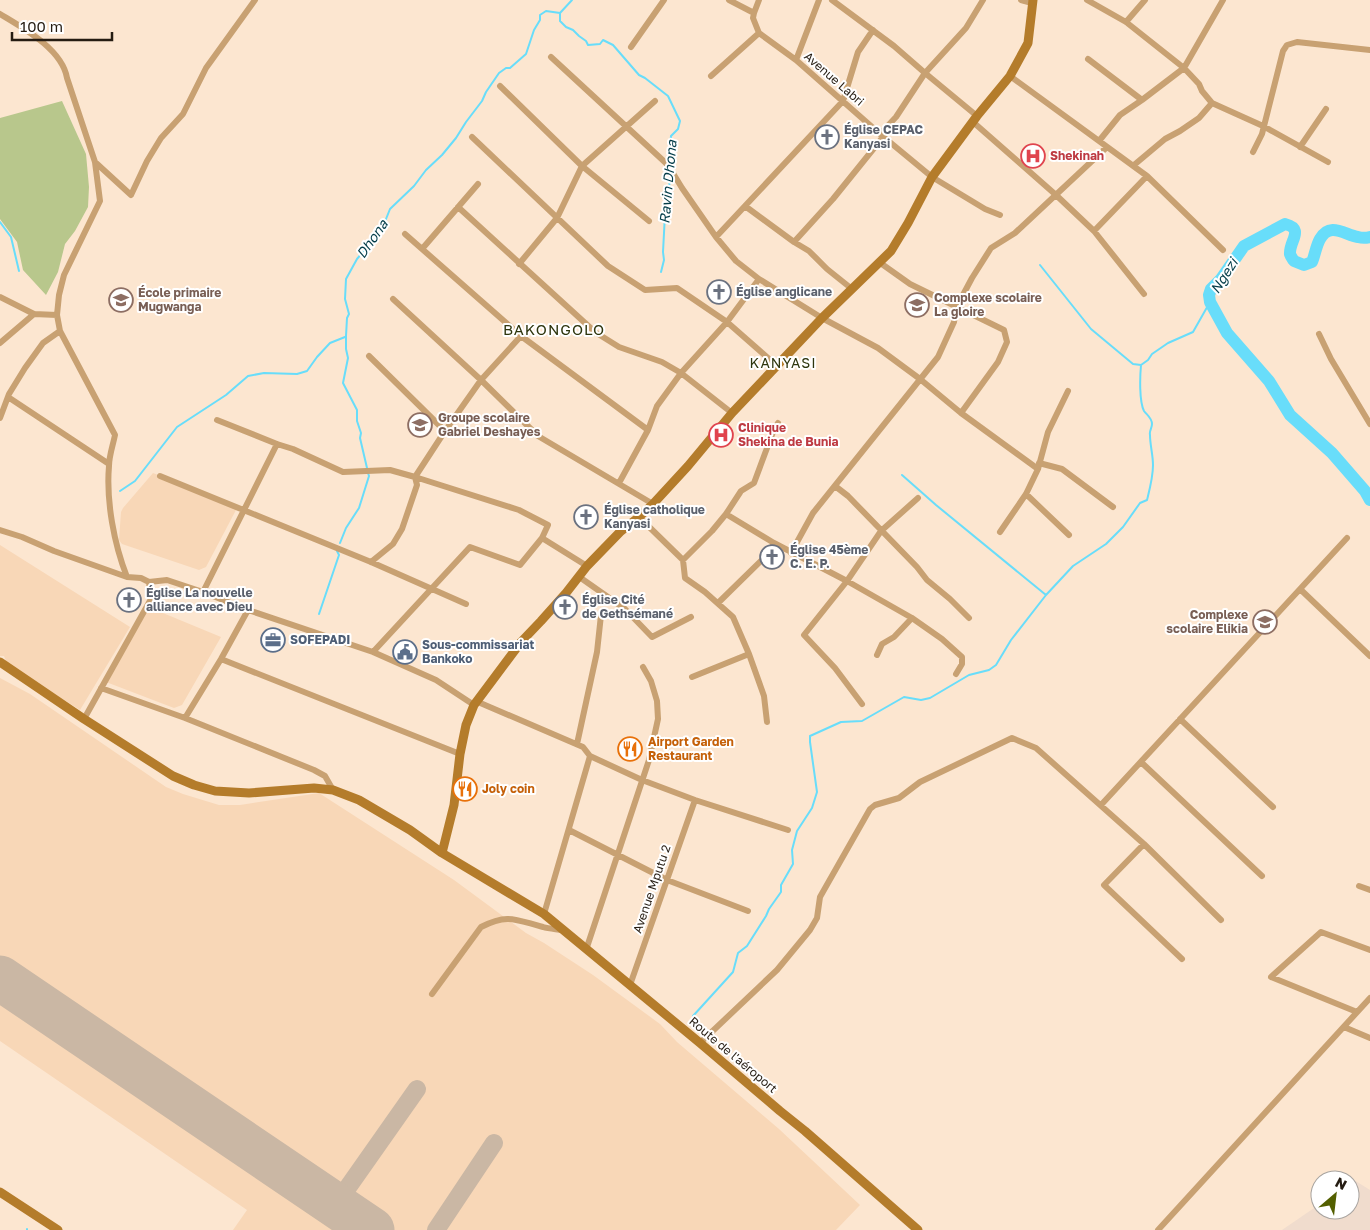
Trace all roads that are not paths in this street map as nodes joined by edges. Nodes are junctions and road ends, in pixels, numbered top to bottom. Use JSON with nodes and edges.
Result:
{"nodes":[{"id":1,"x":255,"y":0,"type":"edge"},
{"id":2,"x":664,"y":0,"type":"edge"},
{"id":3,"x":729,"y":0,"type":"edge"},
{"id":4,"x":759,"y":0,"type":"edge"},
{"id":5,"x":819,"y":0,"type":"edge"},
{"id":6,"x":832,"y":0,"type":"edge"},
{"id":7,"x":983,"y":0,"type":"edge"},
{"id":8,"x":1021,"y":0,"type":"edge"},
{"id":9,"x":1087,"y":0,"type":"edge"},
{"id":10,"x":1145,"y":0,"type":"edge"},
{"id":11,"x":1223,"y":0,"type":"edge"},
{"id":12,"x":1033,"y":1,"type":"edge"},
{"id":13,"x":754,"y":13,"type":"junction"},
{"id":14,"x":0,"y":14,"type":"edge"},
{"id":15,"x":1126,"y":22,"type":"junction"},
{"id":16,"x":873,"y":30,"type":"junction"},
{"id":17,"x":759,"y":33,"type":"junction"},
{"id":18,"x":631,"y":48,"type":"dead end"},
{"id":19,"x":1370,"y":50,"type":"edge"},
{"id":20,"x":551,"y":57,"type":"dead end"},
{"id":21,"x":1088,"y":59,"type":"dead end"},
{"id":22,"x":796,"y":60,"type":"junction"},
{"id":23,"x":1184,"y":68,"type":"junction"},
{"id":24,"x":924,"y":73,"type":"junction"},
{"id":25,"x":711,"y":76,"type":"dead end"},
{"id":26,"x":1010,"y":76,"type":"junction"},
{"id":27,"x":500,"y":86,"type":"dead end"},
{"id":28,"x":1142,"y":100,"type":"junction"},
{"id":29,"x":655,"y":101,"type":"dead end"},
{"id":30,"x":843,"y":101,"type":"junction"},
{"id":31,"x":1212,"y":103,"type":"junction"},
{"id":32,"x":1326,"y":109,"type":"dead end"},
{"id":33,"x":975,"y":119,"type":"junction"},
{"id":34,"x":627,"y":126,"type":"junction"},
{"id":35,"x":1263,"y":126,"type":"junction"},
{"id":36,"x":882,"y":136,"type":"junction"},
{"id":37,"x":472,"y":137,"type":"dead end"},
{"id":38,"x":1099,"y":141,"type":"junction"},
{"id":39,"x":1300,"y":147,"type":"junction"},
{"id":40,"x":1107,"y":148,"type":"junction"},
{"id":41,"x":1253,"y":152,"type":"dead end"},
{"id":42,"x":95,"y":162,"type":"junction"},
{"id":43,"x":1328,"y":162,"type":"dead end"},
{"id":44,"x":1134,"y":165,"type":"junction"},
{"id":45,"x":582,"y":166,"type":"junction"},
{"id":46,"x":1147,"y":176,"type":"junction"},
{"id":47,"x":932,"y":177,"type":"junction"},
{"id":48,"x":478,"y":184,"type":"dead end"},
{"id":49,"x":1056,"y":194,"type":"junction"},
{"id":50,"x":745,"y":206,"type":"junction"},
{"id":51,"x":458,"y":207,"type":"junction"},
{"id":52,"x":1000,"y":215,"type":"dead end"},
{"id":53,"x":557,"y":218,"type":"junction"},
{"id":54,"x":649,"y":221,"type":"dead end"},
{"id":55,"x":1094,"y":232,"type":"junction"},
{"id":56,"x":405,"y":234,"type":"dead end"},
{"id":57,"x":716,"y":237,"type":"junction"},
{"id":58,"x":794,"y":242,"type":"junction"},
{"id":59,"x":422,"y":249,"type":"junction"},
{"id":60,"x":1223,"y":250,"type":"dead end"},
{"id":61,"x":879,"y":262,"type":"junction"},
{"id":62,"x":519,"y":264,"type":"junction"},
{"id":63,"x":759,"y":279,"type":"junction"},
{"id":64,"x":852,"y":288,"type":"junction"},
{"id":65,"x":1144,"y":294,"type":"dead end"},
{"id":66,"x":0,"y":297,"type":"edge"},
{"id":67,"x":393,"y":299,"type":"dead end"},
{"id":68,"x":956,"y":308,"type":"junction"},
{"id":69,"x":34,"y":314,"type":"junction"},
{"id":70,"x":56,"y":315,"type":"junction"},
{"id":71,"x":822,"y":318,"type":"junction"},
{"id":72,"x":727,"y":322,"type":"junction"},
{"id":73,"x":60,"y":331,"type":"junction"},
{"id":74,"x":1319,"y":334,"type":"dead end"},
{"id":75,"x":521,"y":336,"type":"junction"},
{"id":76,"x":0,"y":343,"type":"edge"},
{"id":77,"x":369,"y":356,"type":"dead end"},
{"id":78,"x":778,"y":366,"type":"junction"},
{"id":79,"x":681,"y":373,"type":"junction"},
{"id":80,"x":920,"y":379,"type":"junction"},
{"id":81,"x":481,"y":380,"type":"junction"},
{"id":82,"x":1068,"y":391,"type":"dead end"},
{"id":83,"x":8,"y":397,"type":"junction"},
{"id":84,"x":732,"y":413,"type":"junction"},
{"id":85,"x":961,"y":413,"type":"junction"},
{"id":86,"x":0,"y":418,"type":"edge"},
{"id":87,"x":217,"y":420,"type":"dead end"},
{"id":88,"x":778,"y":423,"type":"dead end"},
{"id":89,"x":1370,"y":424,"type":"edge"},
{"id":90,"x":648,"y":430,"type":"junction"},
{"id":91,"x":445,"y":431,"type":"junction"},
{"id":92,"x":277,"y":444,"type":"junction"},
{"id":93,"x":109,"y":464,"type":"junction"},
{"id":94,"x":1038,"y":466,"type":"junction"},
{"id":95,"x":160,"y":476,"type":"dead end"},
{"id":96,"x":415,"y":477,"type":"junction"},
{"id":97,"x":619,"y":484,"type":"junction"},
{"id":98,"x":835,"y":486,"type":"junction"},
{"id":99,"x":1026,"y":494,"type":"junction"},
{"id":100,"x":918,"y":498,"type":"dead end"},
{"id":101,"x":653,"y":504,"type":"junction"},
{"id":102,"x":1113,"y":507,"type":"dead end"},
{"id":103,"x":244,"y":511,"type":"junction"},
{"id":104,"x":726,"y":514,"type":"junction"},
{"id":105,"x":638,"y":517,"type":"junction"},
{"id":106,"x":0,"y":530,"type":"edge"},
{"id":107,"x":881,"y":531,"type":"junction"},
{"id":108,"x":1000,"y":532,"type":"dead end"},
{"id":109,"x":1069,"y":536,"type":"dead end"},
{"id":110,"x":542,"y":538,"type":"junction"},
{"id":111,"x":1347,"y":538,"type":"dead end"},
{"id":112,"x":774,"y":543,"type":"junction"},
{"id":113,"x":791,"y":553,"type":"junction"},
{"id":114,"x":683,"y":560,"type":"junction"},
{"id":115,"x":371,"y":562,"type":"junction"},
{"id":116,"x":587,"y":566,"type":"junction"},
{"id":117,"x":578,"y":576,"type":"junction"},
{"id":118,"x":127,"y":577,"type":"junction"},
{"id":119,"x":847,"y":581,"type":"junction"},
{"id":120,"x":149,"y":582,"type":"junction"},
{"id":121,"x":1300,"y":589,"type":"junction"},
{"id":122,"x":431,"y":590,"type":"junction"},
{"id":123,"x":203,"y":592,"type":"junction"},
{"id":124,"x":718,"y":603,"type":"junction"},
{"id":125,"x":466,"y":604,"type":"dead end"},
{"id":126,"x":248,"y":610,"type":"junction"},
{"id":127,"x":601,"y":615,"type":"dead end"},
{"id":128,"x":691,"y":617,"type":"dead end"},
{"id":129,"x":912,"y":618,"type":"junction"},
{"id":130,"x":969,"y":618,"type":"dead end"},
{"id":131,"x":373,"y":652,"type":"junction"},
{"id":132,"x":749,"y":654,"type":"junction"},
{"id":133,"x":877,"y":655,"type":"dead end"},
{"id":134,"x":1370,"y":656,"type":"edge"},
{"id":135,"x":221,"y":659,"type":"junction"},
{"id":136,"x":0,"y":662,"type":"edge"},
{"id":137,"x":643,"y":667,"type":"dead end"},
{"id":138,"x":956,"y":674,"type":"dead end"},
{"id":139,"x":692,"y":677,"type":"dead end"},
{"id":140,"x":101,"y":688,"type":"junction"},
{"id":141,"x":476,"y":703,"type":"junction"},
{"id":142,"x":862,"y":704,"type":"dead end"},
{"id":143,"x":185,"y":718,"type":"junction"},
{"id":144,"x":1180,"y":718,"type":"junction"},
{"id":145,"x":84,"y":719,"type":"junction"},
{"id":146,"x":767,"y":722,"type":"dead end"},
{"id":147,"x":577,"y":744,"type":"junction"},
{"id":148,"x":460,"y":754,"type":"junction"},
{"id":149,"x":590,"y":756,"type":"junction"},
{"id":150,"x":1141,"y":762,"type":"junction"},
{"id":151,"x":642,"y":780,"type":"junction"},
{"id":152,"x":332,"y":790,"type":"junction"},
{"id":153,"x":694,"y":800,"type":"junction"},
{"id":154,"x":1101,"y":805,"type":"junction"},
{"id":155,"x":1273,"y":806,"type":"dead end"},
{"id":156,"x":569,"y":830,"type":"junction"},
{"id":157,"x":788,"y":830,"type":"dead end"},
{"id":158,"x":1144,"y":844,"type":"junction"},
{"id":159,"x":442,"y":853,"type":"junction"},
{"id":160,"x":618,"y":856,"type":"junction"},
{"id":161,"x":1262,"y":876,"type":"dead end"},
{"id":162,"x":666,"y":880,"type":"junction"},
{"id":163,"x":1359,"y":886,"type":"dead end"},
{"id":164,"x":1370,"y":890,"type":"edge"},
{"id":165,"x":748,"y":911,"type":"dead end"},
{"id":166,"x":544,"y":914,"type":"junction"},
{"id":167,"x":1222,"y":920,"type":"dead end"},
{"id":168,"x":562,"y":930,"type":"junction"},
{"id":169,"x":586,"y":950,"type":"junction"},
{"id":170,"x":1370,"y":950,"type":"edge"},
{"id":171,"x":1182,"y":959,"type":"dead end"},
{"id":172,"x":630,"y":986,"type":"junction"},
{"id":173,"x":432,"y":994,"type":"dead end"},
{"id":174,"x":1370,"y":998,"type":"edge"},
{"id":175,"x":1357,"y":1012,"type":"junction"},
{"id":176,"x":1344,"y":1027,"type":"junction"},
{"id":177,"x":1370,"y":1038,"type":"edge"},
{"id":178,"x":700,"y":1043,"type":"junction"},
{"id":179,"x":0,"y":1192,"type":"edge"},
{"id":180,"x":58,"y":1230,"type":"edge"},
{"id":181,"x":918,"y":1230,"type":"edge"},
{"id":182,"x":1158,"y":1230,"type":"edge"}],
"edges":[{"from":1,"to":42,"type":"street"},
{"from":2,"to":18,"type":"street"},
{"from":3,"to":13,"type":"street"},
{"from":4,"to":13,"type":"street"},
{"from":5,"to":22,"type":"street"},
{"from":6,"to":16,"type":"street"},
{"from":7,"to":24,"type":"street"},
{"from":8,"to":12,"type":"street"},
{"from":9,"to":15,"type":"street"},
{"from":10,"to":15,"type":"street"},
{"from":11,"to":23,"type":"street"},
{"from":12,"to":26,"type":"street"},
{"from":13,"to":17,"type":"street"},
{"from":14,"to":42,"type":"street"},
{"from":15,"to":23,"type":"street"},
{"from":16,"to":24,"type":"street"},
{"from":16,"to":30,"type":"street"},
{"from":17,"to":22,"type":"street","name":"Avenue Labri"},
{"from":17,"to":25,"type":"street"},
{"from":19,"to":35,"type":"street"},
{"from":20,"to":34,"type":"street"},
{"from":21,"to":28,"type":"street"},
{"from":22,"to":30,"type":"street","name":"Avenue Labri"},
{"from":23,"to":28,"type":"street"},
{"from":23,"to":31,"type":"street"},
{"from":24,"to":33,"type":"street"},
{"from":24,"to":36,"type":"street"},
{"from":26,"to":33,"type":"street"},
{"from":26,"to":38,"type":"street"},
{"from":27,"to":45,"type":"street"},
{"from":28,"to":38,"type":"street"},
{"from":29,"to":34,"type":"street"},
{"from":30,"to":36,"type":"street","name":"Avenue Labri"},
{"from":30,"to":50,"type":"street"},
{"from":31,"to":35,"type":"street"},
{"from":31,"to":44,"type":"street"},
{"from":32,"to":39,"type":"street"},
{"from":33,"to":47,"type":"street"},
{"from":33,"to":49,"type":"street"},
{"from":34,"to":45,"type":"street"},
{"from":34,"to":57,"type":"street"},
{"from":35,"to":39,"type":"street"},
{"from":35,"to":41,"type":"street"},
{"from":36,"to":47,"type":"street","name":"Avenue Labri"},
{"from":36,"to":58,"type":"street"},
{"from":37,"to":53,"type":"street"},
{"from":38,"to":40,"type":"street"},
{"from":39,"to":43,"type":"street"},
{"from":40,"to":44,"type":"street"},
{"from":40,"to":49,"type":"street"},
{"from":42,"to":70,"type":"street"},
{"from":44,"to":46,"type":"street"},
{"from":45,"to":53,"type":"street"},
{"from":45,"to":54,"type":"street"},
{"from":46,"to":55,"type":"street"},
{"from":46,"to":60,"type":"street"},
{"from":47,"to":52,"type":"street","name":"Avenue Labri"},
{"from":47,"to":61,"type":"street"},
{"from":48,"to":51,"type":"street"},
{"from":49,"to":55,"type":"street"},
{"from":49,"to":68,"type":"street"},
{"from":50,"to":57,"type":"street"},
{"from":50,"to":58,"type":"street"},
{"from":51,"to":59,"type":"street"},
{"from":51,"to":62,"type":"street"},
{"from":53,"to":62,"type":"street"},
{"from":53,"to":72,"type":"street"},
{"from":55,"to":65,"type":"street"},
{"from":56,"to":59,"type":"street"},
{"from":57,"to":63,"type":"street"},
{"from":58,"to":64,"type":"street"},
{"from":59,"to":75,"type":"street"},
{"from":61,"to":64,"type":"street"},
{"from":61,"to":68,"type":"street"},
{"from":62,"to":79,"type":"street"},
{"from":63,"to":71,"type":"street"},
{"from":63,"to":72,"type":"street"},
{"from":64,"to":71,"type":"street"},
{"from":66,"to":69,"type":"street"},
{"from":67,"to":81,"type":"street"},
{"from":68,"to":80,"type":"street"},
{"from":68,"to":85,"type":"street"},
{"from":69,"to":70,"type":"street"},
{"from":69,"to":76,"type":"street"},
{"from":70,"to":73,"type":"street"},
{"from":71,"to":78,"type":"street"},
{"from":71,"to":80,"type":"street"},
{"from":72,"to":78,"type":"street"},
{"from":72,"to":79,"type":"street"},
{"from":73,"to":83,"type":"street"},
{"from":73,"to":93,"type":"street"},
{"from":74,"to":89,"type":"street"},
{"from":75,"to":81,"type":"street"},
{"from":75,"to":90,"type":"street"},
{"from":77,"to":91,"type":"street"},
{"from":78,"to":84,"type":"street"},
{"from":79,"to":84,"type":"street"},
{"from":79,"to":90,"type":"street"},
{"from":80,"to":85,"type":"street"},
{"from":80,"to":98,"type":"street"},
{"from":81,"to":91,"type":"street"},
{"from":81,"to":97,"type":"street"},
{"from":82,"to":94,"type":"street"},
{"from":83,"to":86,"type":"street"},
{"from":83,"to":93,"type":"street"},
{"from":84,"to":101,"type":"street"},
{"from":85,"to":94,"type":"street"},
{"from":87,"to":92,"type":"street"},
{"from":88,"to":104,"type":"street"},
{"from":90,"to":97,"type":"street"},
{"from":91,"to":96,"type":"street"},
{"from":92,"to":96,"type":"street"},
{"from":92,"to":103,"type":"street"},
{"from":93,"to":118,"type":"street"},
{"from":94,"to":99,"type":"street"},
{"from":94,"to":102,"type":"street"},
{"from":95,"to":103,"type":"street"},
{"from":96,"to":110,"type":"street"},
{"from":96,"to":115,"type":"street"},
{"from":97,"to":101,"type":"street"},
{"from":98,"to":107,"type":"street"},
{"from":98,"to":113,"type":"street"},
{"from":99,"to":108,"type":"street"},
{"from":99,"to":109,"type":"street"},
{"from":100,"to":107,"type":"street"},
{"from":101,"to":105,"type":"street"},
{"from":103,"to":115,"type":"street"},
{"from":103,"to":123,"type":"street"},
{"from":104,"to":112,"type":"street"},
{"from":104,"to":114,"type":"street"},
{"from":105,"to":114,"type":"street"},
{"from":105,"to":116,"type":"street"},
{"from":106,"to":118,"type":"street"},
{"from":107,"to":119,"type":"street"},
{"from":107,"to":130,"type":"street"},
{"from":110,"to":116,"type":"street"},
{"from":110,"to":122,"type":"street"},
{"from":111,"to":121,"type":"street"},
{"from":112,"to":113,"type":"street"},
{"from":112,"to":124,"type":"street"},
{"from":113,"to":119,"type":"street"},
{"from":114,"to":124,"type":"street"},
{"from":115,"to":122,"type":"street"},
{"from":116,"to":117,"type":"street"},
{"from":117,"to":128,"type":"street"},
{"from":117,"to":141,"type":"street"},
{"from":118,"to":120,"type":"street"},
{"from":119,"to":129,"type":"street"},
{"from":119,"to":142,"type":"street"},
{"from":120,"to":123,"type":"street"},
{"from":120,"to":140,"type":"street"},
{"from":121,"to":134,"type":"street"},
{"from":121,"to":144,"type":"street"},
{"from":122,"to":125,"type":"street"},
{"from":122,"to":131,"type":"street"},
{"from":123,"to":126,"type":"street"},
{"from":124,"to":132,"type":"street"},
{"from":126,"to":131,"type":"street"},
{"from":126,"to":135,"type":"street"},
{"from":127,"to":147,"type":"street"},
{"from":129,"to":133,"type":"street"},
{"from":129,"to":138,"type":"street"},
{"from":131,"to":141,"type":"street"},
{"from":132,"to":139,"type":"street"},
{"from":132,"to":146,"type":"street"},
{"from":135,"to":143,"type":"street"},
{"from":135,"to":148,"type":"street"},
{"from":136,"to":145,"type":"street","name":"Route de l'aéroport"},
{"from":137,"to":151,"type":"street"},
{"from":140,"to":143,"type":"street"},
{"from":140,"to":145,"type":"street"},
{"from":141,"to":147,"type":"street"},
{"from":141,"to":148,"type":"street"},
{"from":143,"to":152,"type":"street"},
{"from":144,"to":150,"type":"street"},
{"from":144,"to":155,"type":"street"},
{"from":145,"to":152,"type":"street","name":"Route de l'aéroport"},
{"from":147,"to":149,"type":"street"},
{"from":148,"to":159,"type":"street"},
{"from":149,"to":151,"type":"street"},
{"from":149,"to":156,"type":"street"},
{"from":150,"to":154,"type":"street"},
{"from":150,"to":161,"type":"street"},
{"from":151,"to":153,"type":"street"},
{"from":151,"to":160,"type":"street"},
{"from":152,"to":159,"type":"street","name":"Route de l'aéroport"},
{"from":153,"to":157,"type":"street"},
{"from":153,"to":162,"type":"street","name":"Avenue Mputu 2"},
{"from":154,"to":158,"type":"street"},
{"from":154,"to":178,"type":"street"},
{"from":156,"to":160,"type":"street"},
{"from":156,"to":166,"type":"street"},
{"from":158,"to":167,"type":"street"},
{"from":158,"to":171,"type":"street"},
{"from":159,"to":166,"type":"street","name":"Route de l'aéroport"},
{"from":160,"to":162,"type":"street"},
{"from":160,"to":169,"type":"street"},
{"from":162,"to":165,"type":"street"},
{"from":162,"to":172,"type":"street","name":"Avenue Mputu 2"},
{"from":163,"to":164,"type":"street"},
{"from":166,"to":168,"type":"street","name":"Route de l'aéroport"},
{"from":168,"to":169,"type":"street","name":"Route de l'aéroport"},
{"from":168,"to":173,"type":"street"},
{"from":169,"to":172,"type":"street","name":"Route de l'aéroport"},
{"from":170,"to":175,"type":"street"},
{"from":172,"to":178,"type":"street","name":"Route de l'aéroport"},
{"from":174,"to":175,"type":"street"},
{"from":175,"to":176,"type":"street"},
{"from":176,"to":177,"type":"street"},
{"from":176,"to":182,"type":"street"},
{"from":178,"to":181,"type":"street","name":"Route de l'aéroport"},
{"from":179,"to":180,"type":"street"}]}
